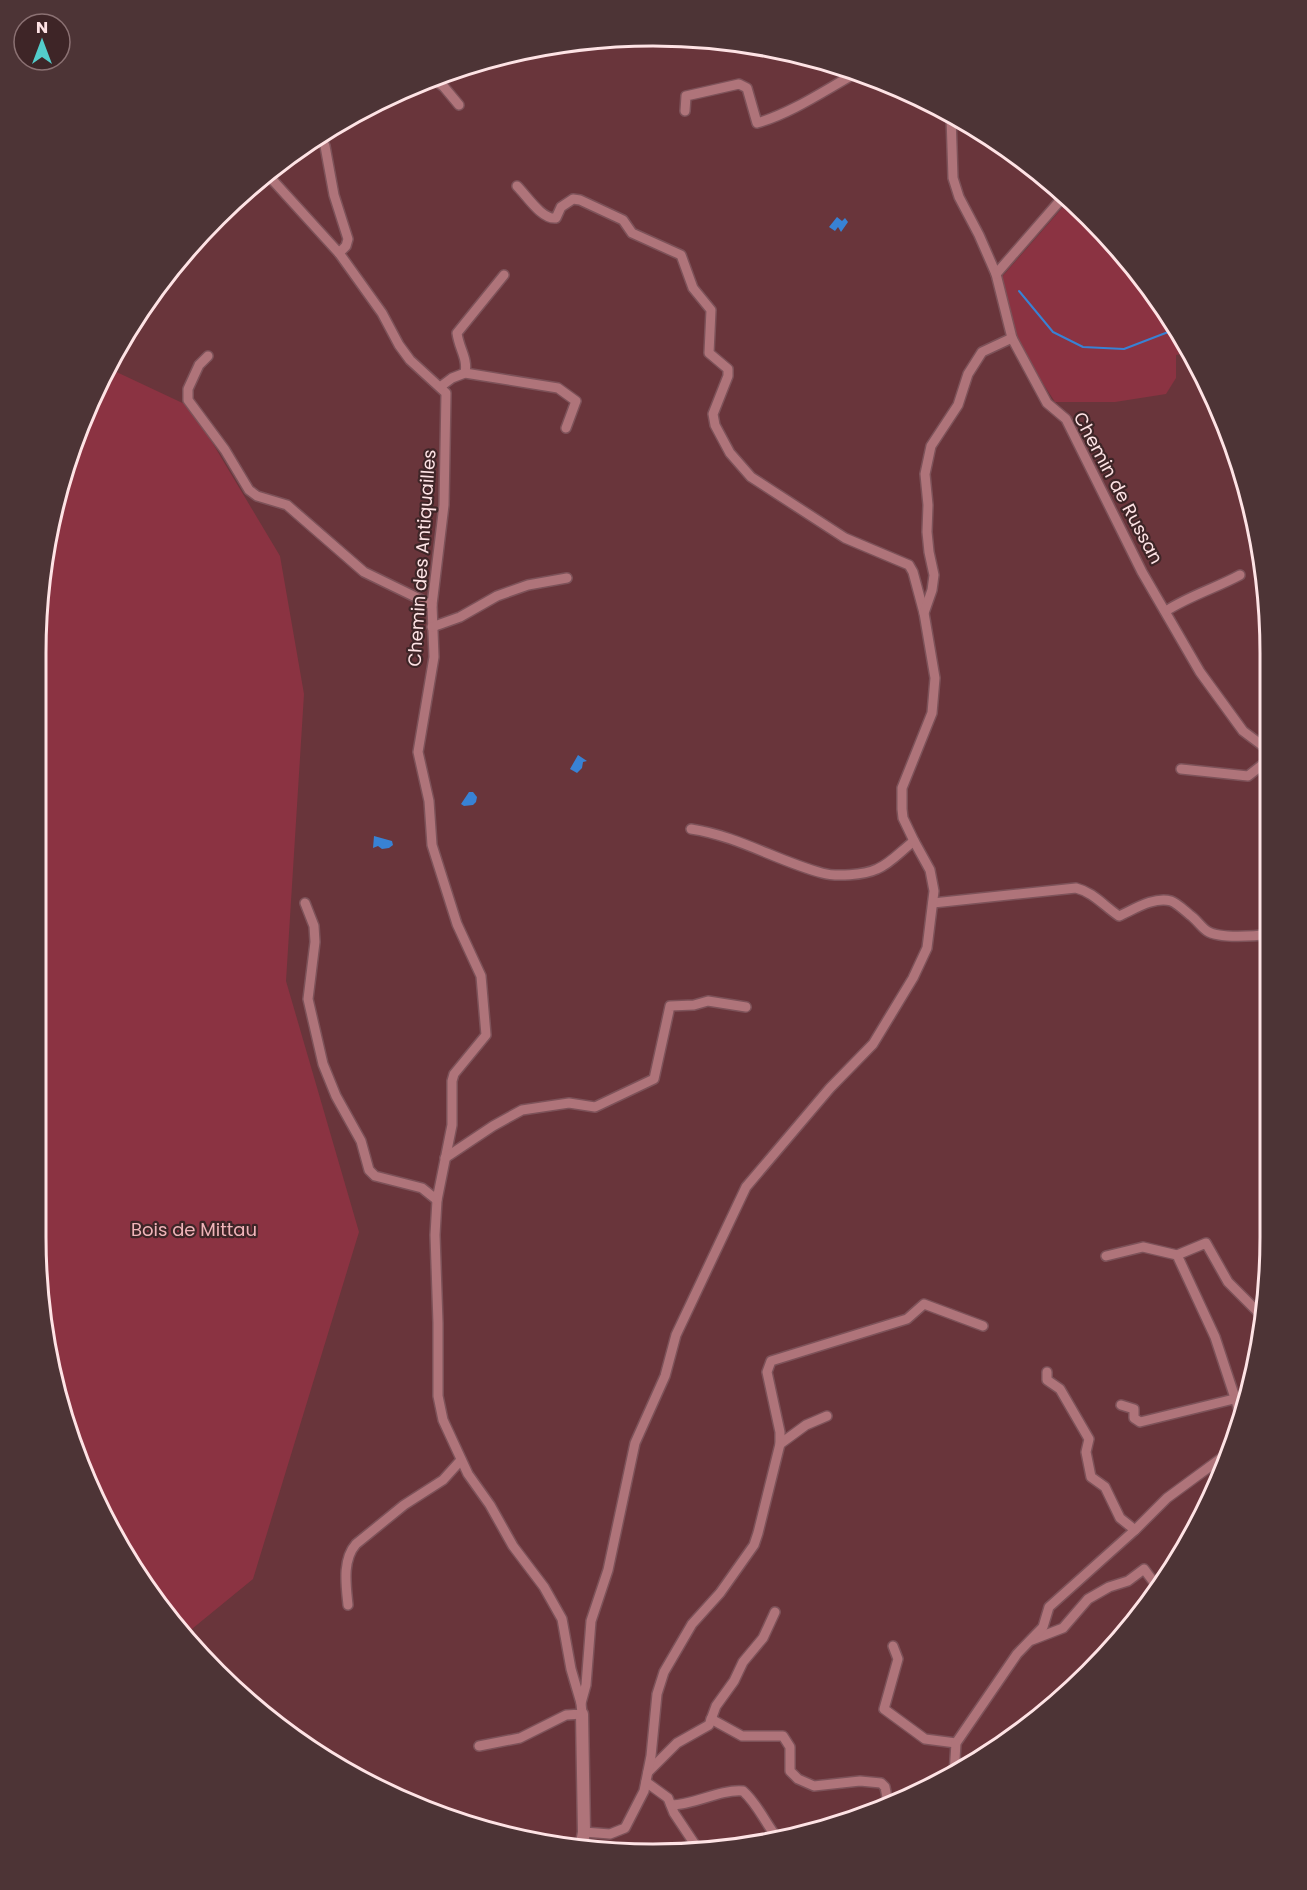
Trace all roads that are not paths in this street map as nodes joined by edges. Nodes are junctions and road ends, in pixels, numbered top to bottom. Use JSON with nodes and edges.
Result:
{"nodes":[{"id":1,"x":847,"y":78,"type":"edge"},
{"id":2,"x":442,"y":85,"type":"edge"},
{"id":3,"x":459,"y":105,"type":"dead end"},
{"id":4,"x":685,"y":111,"type":"dead end"},
{"id":5,"x":951,"y":125,"type":"edge"},
{"id":6,"x":324,"y":144,"type":"edge"},
{"id":7,"x":273,"y":181,"type":"edge"},
{"id":8,"x":518,"y":186,"type":"dead end"},
{"id":9,"x":1059,"y":202,"type":"edge"},
{"id":10,"x":339,"y":253,"type":"junction"},
{"id":11,"x":996,"y":274,"type":"junction"},
{"id":12,"x":504,"y":275,"type":"dead end"},
{"id":13,"x":1012,"y":338,"type":"junction"},
{"id":14,"x":208,"y":357,"type":"dead end"},
{"id":15,"x":465,"y":373,"type":"junction"},
{"id":16,"x":440,"y":387,"type":"junction"},
{"id":17,"x":566,"y":428,"type":"dead end"},
{"id":18,"x":1240,"y":575,"type":"dead end"},
{"id":19,"x":567,"y":578,"type":"dead end"},
{"id":20,"x":432,"y":604,"type":"junction"},
{"id":21,"x":1166,"y":611,"type":"junction"},
{"id":22,"x":924,"y":613,"type":"junction"},
{"id":23,"x":432,"y":627,"type":"junction"},
{"id":24,"x":1260,"y":744,"type":"edge"},
{"id":25,"x":1260,"y":767,"type":"edge"},
{"id":26,"x":1181,"y":769,"type":"dead end"},
{"id":27,"x":691,"y":830,"type":"dead end"},
{"id":28,"x":914,"y":842,"type":"junction"},
{"id":29,"x":305,"y":903,"type":"dead end"},
{"id":30,"x":933,"y":903,"type":"junction"},
{"id":31,"x":1260,"y":936,"type":"edge"},
{"id":32,"x":746,"y":1007,"type":"dead end"},
{"id":33,"x":445,"y":1158,"type":"junction"},
{"id":34,"x":437,"y":1200,"type":"junction"},
{"id":35,"x":1177,"y":1255,"type":"junction"},
{"id":36,"x":1107,"y":1256,"type":"dead end"},
{"id":37,"x":1256,"y":1310,"type":"edge"},
{"id":38,"x":983,"y":1326,"type":"dead end"},
{"id":39,"x":1047,"y":1372,"type":"dead end"},
{"id":40,"x":1234,"y":1400,"type":"junction"},
{"id":41,"x":1121,"y":1405,"type":"dead end"},
{"id":42,"x":1236,"y":1405,"type":"edge"},
{"id":43,"x":827,"y":1416,"type":"dead end"},
{"id":44,"x":780,"y":1444,"type":"junction"},
{"id":45,"x":461,"y":1460,"type":"junction"},
{"id":46,"x":1217,"y":1461,"type":"edge"},
{"id":47,"x":1136,"y":1530,"type":"junction"},
{"id":48,"x":1153,"y":1581,"type":"edge"},
{"id":49,"x":348,"y":1605,"type":"dead end"},
{"id":50,"x":776,"y":1612,"type":"dead end"},
{"id":51,"x":1029,"y":1641,"type":"junction"},
{"id":52,"x":893,"y":1646,"type":"dead end"},
{"id":53,"x":582,"y":1709,"type":"junction"},
{"id":54,"x":711,"y":1719,"type":"junction"},
{"id":55,"x":956,"y":1743,"type":"junction"},
{"id":56,"x":479,"y":1746,"type":"dead end"},
{"id":57,"x":955,"y":1763,"type":"edge"},
{"id":58,"x":648,"y":1772,"type":"junction"},
{"id":59,"x":646,"y":1782,"type":"junction"},
{"id":60,"x":887,"y":1797,"type":"edge"},
{"id":61,"x":671,"y":1805,"type":"junction"},
{"id":62,"x":584,"y":1832,"type":"junction"},
{"id":63,"x":772,"y":1832,"type":"edge"},
{"id":64,"x":583,"y":1839,"type":"edge"},
{"id":65,"x":694,"y":1842,"type":"edge"}],
"edges":[{"from":1,"to":4,"type":"street"},
{"from":2,"to":3,"type":"street"},
{"from":5,"to":11,"type":"street","name":"Chemin de Russan"},
{"from":6,"to":10,"type":"street"},
{"from":7,"to":10,"type":"street"},
{"from":8,"to":22,"type":"street"},
{"from":9,"to":11,"type":"street"},
{"from":10,"to":16,"type":"street"},
{"from":11,"to":13,"type":"street","name":"Chemin de Russan"},
{"from":12,"to":15,"type":"street"},
{"from":13,"to":21,"type":"street","name":"Chemin de Russan"},
{"from":13,"to":22,"type":"street"},
{"from":14,"to":20,"type":"street"},
{"from":15,"to":16,"type":"street"},
{"from":15,"to":17,"type":"street"},
{"from":16,"to":20,"type":"street","name":"Chemin des Antiquailles"},
{"from":18,"to":21,"type":"street"},
{"from":19,"to":23,"type":"street"},
{"from":20,"to":23,"type":"street","name":"Chemin des Antiquailles"},
{"from":21,"to":24,"type":"street","name":"Chemin de Russan"},
{"from":22,"to":28,"type":"street"},
{"from":23,"to":33,"type":"street","name":"Chemin des Antiquailles"},
{"from":25,"to":26,"type":"street"},
{"from":27,"to":28,"type":"street"},
{"from":28,"to":30,"type":"street"},
{"from":29,"to":34,"type":"street"},
{"from":30,"to":31,"type":"street"},
{"from":30,"to":53,"type":"street"},
{"from":32,"to":33,"type":"street"},
{"from":33,"to":34,"type":"street","name":"Chemin des Antiquailles"},
{"from":34,"to":45,"type":"street","name":"Chemin des Antiquailles"},
{"from":35,"to":36,"type":"street"},
{"from":35,"to":37,"type":"street"},
{"from":35,"to":40,"type":"street"},
{"from":38,"to":44,"type":"street"},
{"from":39,"to":47,"type":"street"},
{"from":40,"to":41,"type":"street"},
{"from":40,"to":42,"type":"street"},
{"from":43,"to":44,"type":"street"},
{"from":44,"to":58,"type":"street"},
{"from":45,"to":49,"type":"street"},
{"from":45,"to":53,"type":"street","name":"Chemin des Antiquailles"},
{"from":46,"to":47,"type":"street"},
{"from":47,"to":51,"type":"street"},
{"from":48,"to":51,"type":"street"},
{"from":50,"to":54,"type":"street"},
{"from":51,"to":55,"type":"street"},
{"from":52,"to":55,"type":"street"},
{"from":53,"to":56,"type":"street"},
{"from":53,"to":62,"type":"street"},
{"from":54,"to":58,"type":"street"},
{"from":54,"to":60,"type":"street"},
{"from":55,"to":57,"type":"street"},
{"from":58,"to":59,"type":"street"},
{"from":59,"to":61,"type":"street"},
{"from":59,"to":62,"type":"street"},
{"from":61,"to":63,"type":"street"},
{"from":61,"to":65,"type":"street"},
{"from":62,"to":64,"type":"street"}]}
